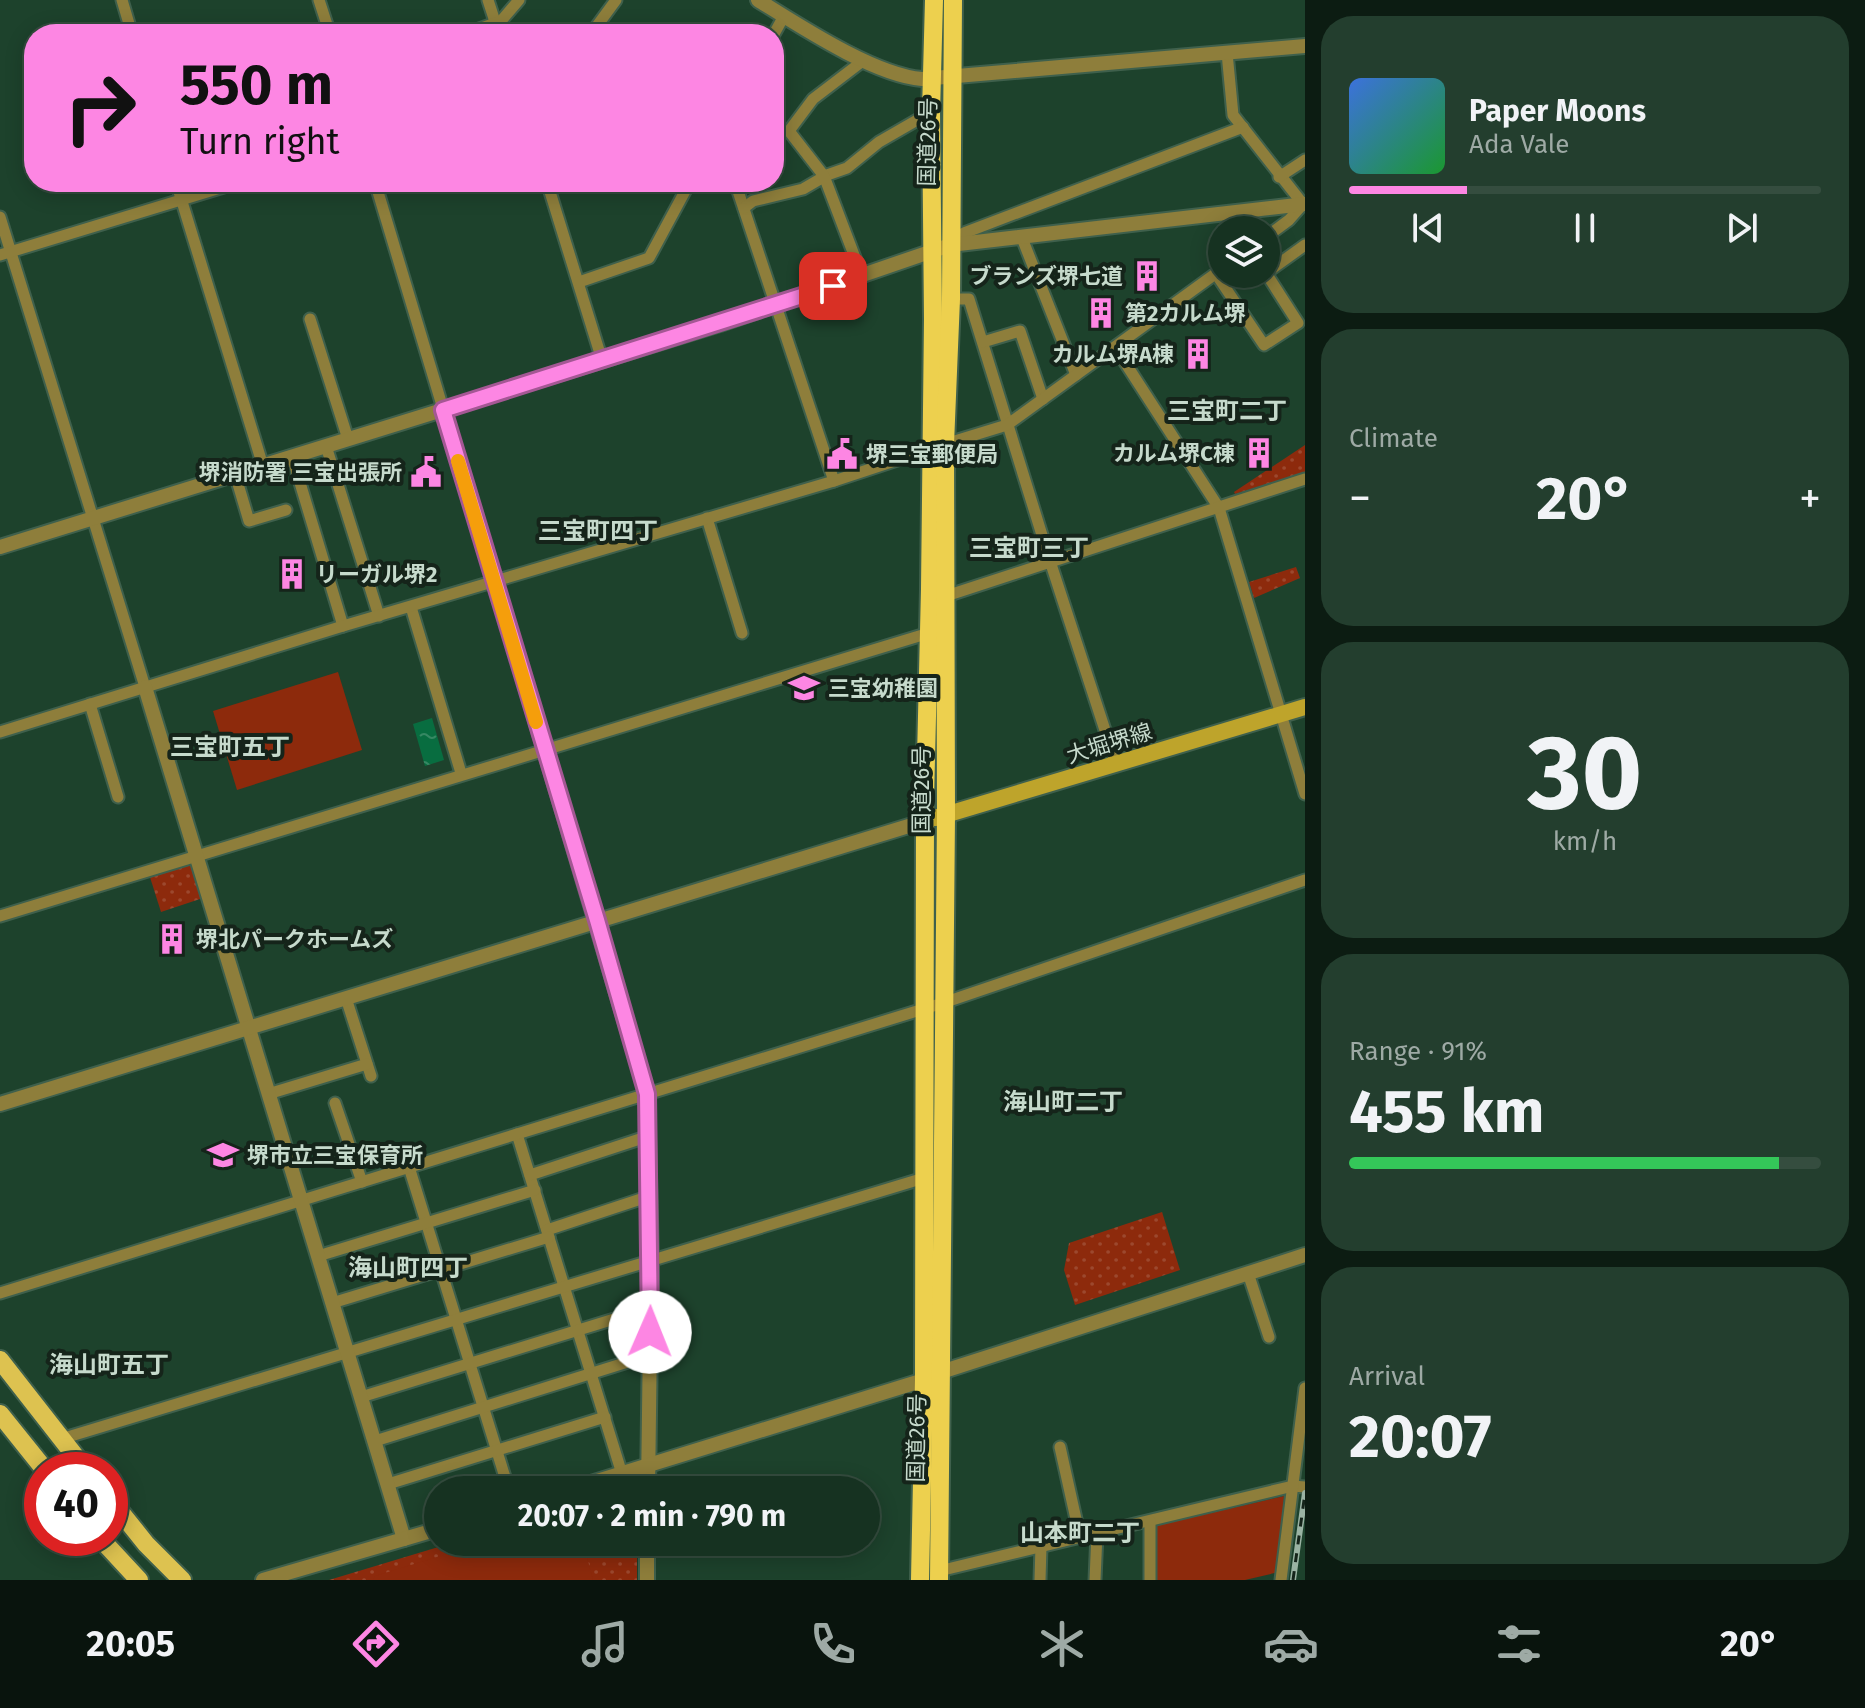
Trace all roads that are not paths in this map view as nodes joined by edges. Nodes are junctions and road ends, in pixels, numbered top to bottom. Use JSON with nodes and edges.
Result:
{"nodes":[{"id":1,"x":122,"y":0,"type":"edge"},
{"id":2,"x":319,"y":0,"type":"edge"},
{"id":3,"x":488,"y":0,"type":"edge"},
{"id":4,"x":519,"y":0,"type":"edge"},
{"id":5,"x":616,"y":0,"type":"edge"},
{"id":6,"x":758,"y":0,"type":"edge"},
{"id":7,"x":934,"y":0,"type":"edge"},
{"id":8,"x":953,"y":0,"type":"edge"},
{"id":9,"x":784,"y":16,"type":"junction"},
{"id":10,"x":129,"y":24,"type":"edge"},
{"id":11,"x":327,"y":24,"type":"edge"},
{"id":12,"x":498,"y":24,"type":"edge"},
{"id":13,"x":504,"y":24,"type":"edge"},
{"id":14,"x":598,"y":24,"type":"edge"},
{"id":15,"x":780,"y":24,"type":"edge"},
{"id":16,"x":1305,"y":46,"type":"edge"},
{"id":17,"x":1227,"y":53,"type":"junction"},
{"id":18,"x":864,"y":60,"type":"junction"},
{"id":19,"x":952,"y":78,"type":"junction"},
{"id":20,"x":932,"y":80,"type":"junction"},
{"id":21,"x":931,"y":112,"type":"junction"},
{"id":22,"x":1243,"y":127,"type":"junction"},
{"id":23,"x":1305,"y":160,"type":"edge"},
{"id":24,"x":824,"y":176,"type":"junction"},
{"id":25,"x":1279,"y":177,"type":"junction"},
{"id":26,"x":179,"y":192,"type":"edge"},
{"id":27,"x":205,"y":192,"type":"edge"},
{"id":28,"x":378,"y":192,"type":"edge"},
{"id":29,"x":550,"y":192,"type":"edge"},
{"id":30,"x":685,"y":192,"type":"edge"},
{"id":31,"x":738,"y":192,"type":"edge"},
{"id":32,"x":181,"y":199,"type":"junction"},
{"id":33,"x":1304,"y":204,"type":"edge"},
{"id":34,"x":744,"y":208,"type":"junction"},
{"id":35,"x":0,"y":219,"type":"edge"},
{"id":36,"x":1280,"y":227,"type":"edge"},
{"id":37,"x":1022,"y":238,"type":"junction"},
{"id":38,"x":1305,"y":245,"type":"edge"},
{"id":39,"x":941,"y":248,"type":"junction"},
{"id":40,"x":5,"y":254,"type":"edge"},
{"id":41,"x":1280,"y":263,"type":"edge"},
{"id":42,"x":862,"y":276,"type":"junction"},
{"id":43,"x":1208,"y":280,"type":"edge"},
{"id":44,"x":579,"y":282,"type":"junction"},
{"id":45,"x":1229,"y":288,"type":"edge"},
{"id":46,"x":1276,"y":288,"type":"edge"},
{"id":47,"x":951,"y":299,"type":"junction"},
{"id":48,"x":776,"y":306,"type":"junction"},
{"id":49,"x":310,"y":319,"type":"dead end"},
{"id":50,"x":983,"y":342,"type":"junction"},
{"id":51,"x":1115,"y":347,"type":"junction"},
{"id":52,"x":602,"y":360,"type":"junction"},
{"id":53,"x":1076,"y":375,"type":"junction"},
{"id":54,"x":1043,"y":399,"type":"junction"},
{"id":55,"x":443,"y":410,"type":"junction"},
{"id":56,"x":1007,"y":425,"type":"junction"},
{"id":57,"x":348,"y":439,"type":"junction"},
{"id":58,"x":326,"y":446,"type":"junction"},
{"id":59,"x":938,"y":446,"type":"junction"},
{"id":60,"x":292,"y":456,"type":"junction"},
{"id":61,"x":263,"y":466,"type":"junction"},
{"id":62,"x":235,"y":474,"type":"junction"},
{"id":63,"x":1305,"y":479,"type":"edge"},
{"id":64,"x":834,"y":481,"type":"junction"},
{"id":65,"x":1219,"y":508,"type":"junction"},
{"id":66,"x":286,"y":510,"type":"dead end"},
{"id":67,"x":707,"y":518,"type":"junction"},
{"id":68,"x":95,"y":519,"type":"junction"},
{"id":69,"x":0,"y":547,"type":"edge"},
{"id":70,"x":1050,"y":561,"type":"junction"},
{"id":71,"x":495,"y":582,"type":"junction"},
{"id":72,"x":943,"y":597,"type":"junction"},
{"id":73,"x":411,"y":607,"type":"junction"},
{"id":74,"x":379,"y":616,"type":"junction"},
{"id":75,"x":343,"y":626,"type":"junction"},
{"id":76,"x":742,"y":633,"type":"dead end"},
{"id":77,"x":929,"y":633,"type":"junction"},
{"id":78,"x":145,"y":687,"type":"junction"},
{"id":79,"x":90,"y":704,"type":"junction"},
{"id":80,"x":1305,"y":707,"type":"edge"},
{"id":81,"x":1282,"y":714,"type":"junction"},
{"id":82,"x":0,"y":732,"type":"edge"},
{"id":83,"x":544,"y":749,"type":"junction"},
{"id":84,"x":1299,"y":750,"type":"edge"},
{"id":85,"x":1116,"y":764,"type":"junction"},
{"id":86,"x":461,"y":773,"type":"junction"},
{"id":87,"x":1305,"y":794,"type":"edge"},
{"id":88,"x":118,"y":797,"type":"dead end"},
{"id":89,"x":946,"y":815,"type":"junction"},
{"id":90,"x":925,"y":821,"type":"junction"},
{"id":91,"x":196,"y":855,"type":"junction"},
{"id":92,"x":1305,"y":880,"type":"edge"},
{"id":93,"x":0,"y":916,"type":"edge"},
{"id":94,"x":597,"y":920,"type":"junction"},
{"id":95,"x":346,"y":998,"type":"junction"},
{"id":96,"x":943,"y":1003,"type":"junction"},
{"id":97,"x":924,"y":1009,"type":"junction"},
{"id":98,"x":248,"y":1028,"type":"junction"},
{"id":99,"x":268,"y":1094,"type":"junction"},
{"id":100,"x":647,"y":1094,"type":"junction"},
{"id":101,"x":335,"y":1103,"type":"dead end"},
{"id":102,"x":0,"y":1104,"type":"edge"},
{"id":103,"x":517,"y":1134,"type":"junction"},
{"id":104,"x":649,"y":1136,"type":"junction"},
{"id":105,"x":409,"y":1167,"type":"junction"},
{"id":106,"x":530,"y":1175,"type":"junction"},
{"id":107,"x":924,"y":1178,"type":"junction"},
{"id":108,"x":362,"y":1182,"type":"junction"},
{"id":109,"x":535,"y":1190,"type":"junction"},
{"id":110,"x":650,"y":1196,"type":"junction"},
{"id":111,"x":301,"y":1200,"type":"junction"},
{"id":112,"x":426,"y":1222,"type":"junction"},
{"id":113,"x":548,"y":1234,"type":"junction"},
{"id":114,"x":1305,"y":1255,"type":"edge"},
{"id":115,"x":318,"y":1256,"type":"junction"},
{"id":116,"x":651,"y":1260,"type":"junction"},
{"id":117,"x":441,"y":1270,"type":"junction"},
{"id":118,"x":1248,"y":1273,"type":"junction"},
{"id":119,"x":565,"y":1287,"type":"junction"},
{"id":120,"x":0,"y":1293,"type":"edge"},
{"id":121,"x":332,"y":1303,"type":"junction"},
{"id":122,"x":650,"y":1308,"type":"junction"},
{"id":123,"x":456,"y":1319,"type":"junction"},
{"id":124,"x":578,"y":1330,"type":"junction"},
{"id":125,"x":1269,"y":1337,"type":"dead end"},
{"id":126,"x":348,"y":1352,"type":"junction"},
{"id":127,"x":650,"y":1355,"type":"junction"},
{"id":128,"x":0,"y":1360,"type":"edge"},
{"id":129,"x":470,"y":1363,"type":"junction"},
{"id":130,"x":591,"y":1374,"type":"junction"},
{"id":131,"x":933,"y":1376,"type":"junction"},
{"id":132,"x":1305,"y":1388,"type":"edge"},
{"id":133,"x":361,"y":1397,"type":"junction"},
{"id":134,"x":483,"y":1407,"type":"junction"},
{"id":135,"x":0,"y":1414,"type":"edge"},
{"id":136,"x":605,"y":1417,"type":"junction"},
{"id":137,"x":61,"y":1439,"type":"junction"},
{"id":138,"x":375,"y":1441,"type":"junction"},
{"id":139,"x":1060,"y":1447,"type":"dead end"},
{"id":140,"x":497,"y":1450,"type":"junction"},
{"id":141,"x":31,"y":1452,"type":"edge"},
{"id":142,"x":71,"y":1452,"type":"edge"},
{"id":143,"x":648,"y":1467,"type":"junction"},
{"id":144,"x":622,"y":1474,"type":"junction"},
{"id":145,"x":505,"y":1476,"type":"edge"},
{"id":146,"x":615,"y":1476,"type":"edge"},
{"id":147,"x":648,"y":1476,"type":"edge"},
{"id":148,"x":388,"y":1484,"type":"junction"},
{"id":149,"x":1299,"y":1487,"type":"edge"},
{"id":150,"x":1150,"y":1521,"type":"junction"},
{"id":151,"x":128,"y":1522,"type":"edge"},
{"id":152,"x":424,"y":1533,"type":"edge"},
{"id":153,"x":1097,"y":1533,"type":"junction"},
{"id":154,"x":1080,"y":1537,"type":"junction"},
{"id":155,"x":404,"y":1539,"type":"junction"},
{"id":156,"x":1041,"y":1546,"type":"junction"},
{"id":157,"x":117,"y":1556,"type":"edge"},
{"id":158,"x":647,"y":1556,"type":"edge"},
{"id":159,"x":925,"y":1577,"type":"edge"},
{"id":160,"x":139,"y":1580,"type":"edge"},
{"id":161,"x":182,"y":1580,"type":"edge"},
{"id":162,"x":263,"y":1580,"type":"edge"},
{"id":163,"x":647,"y":1580,"type":"edge"},
{"id":164,"x":1040,"y":1580,"type":"edge"},
{"id":165,"x":1095,"y":1580,"type":"edge"},
{"id":166,"x":1150,"y":1580,"type":"edge"},
{"id":167,"x":1281,"y":1580,"type":"edge"}],
"edges":[{"from":1,"to":10,"type":"street"},
{"from":2,"to":11,"type":"street"},
{"from":3,"to":12,"type":"street"},
{"from":4,"to":13,"type":"street"},
{"from":5,"to":14,"type":"street"},
{"from":6,"to":9,"type":"street"},
{"from":7,"to":20,"type":"highway","name":"国道26号"},
{"from":8,"to":19,"type":"highway","name":"国道26号"},
{"from":9,"to":15,"type":"street"},
{"from":9,"to":18,"type":"street"},
{"from":16,"to":17,"type":"street"},
{"from":17,"to":19,"type":"street"},
{"from":17,"to":22,"type":"street"},
{"from":18,"to":20,"type":"street"},
{"from":18,"to":24,"type":"street"},
{"from":19,"to":20,"type":"street"},
{"from":19,"to":39,"type":"highway","name":"国道26号"},
{"from":20,"to":21,"type":"highway","name":"国道26号"},
{"from":21,"to":24,"type":"street"},
{"from":21,"to":39,"type":"highway","name":"国道26号"},
{"from":22,"to":25,"type":"street"},
{"from":22,"to":39,"type":"street"},
{"from":23,"to":25,"type":"street"},
{"from":24,"to":34,"type":"street"},
{"from":24,"to":42,"type":"street"},
{"from":25,"to":33,"type":"street"},
{"from":26,"to":32,"type":"street"},
{"from":27,"to":32,"type":"street"},
{"from":28,"to":55,"type":"street"},
{"from":29,"to":44,"type":"street"},
{"from":30,"to":44,"type":"street"},
{"from":31,"to":34,"type":"street"},
{"from":32,"to":40,"type":"street"},
{"from":32,"to":61,"type":"street"},
{"from":33,"to":36,"type":"street"},
{"from":33,"to":37,"type":"street"},
{"from":34,"to":48,"type":"street"},
{"from":35,"to":40,"type":"street"},
{"from":37,"to":39,"type":"street"},
{"from":37,"to":53,"type":"street"},
{"from":38,"to":41,"type":"street"},
{"from":39,"to":42,"type":"street"},
{"from":39,"to":47,"type":"highway","name":"国道26号"},
{"from":39,"to":59,"type":"highway","name":"国道26号"},
{"from":40,"to":68,"type":"street"},
{"from":42,"to":48,"type":"street"},
{"from":43,"to":51,"type":"street"},
{"from":44,"to":52,"type":"street"},
{"from":45,"to":46,"type":"street"},
{"from":47,"to":50,"type":"street"},
{"from":47,"to":59,"type":"highway","name":"国道26号"},
{"from":48,"to":52,"type":"street"},
{"from":48,"to":64,"type":"street"},
{"from":49,"to":57,"type":"street"},
{"from":50,"to":54,"type":"street"},
{"from":50,"to":56,"type":"street"},
{"from":51,"to":53,"type":"street"},
{"from":51,"to":65,"type":"street"},
{"from":52,"to":55,"type":"street"},
{"from":53,"to":54,"type":"street"},
{"from":54,"to":56,"type":"street"},
{"from":55,"to":57,"type":"street"},
{"from":55,"to":71,"type":"street"},
{"from":56,"to":59,"type":"street"},
{"from":56,"to":70,"type":"street"},
{"from":57,"to":58,"type":"street"},
{"from":58,"to":60,"type":"street"},
{"from":58,"to":74,"type":"street"},
{"from":59,"to":64,"type":"street"},
{"from":59,"to":72,"type":"highway","name":"国道26号"},
{"from":59,"to":77,"type":"highway","name":"国道26号"},
{"from":60,"to":61,"type":"street"},
{"from":60,"to":75,"type":"street"},
{"from":61,"to":62,"type":"street"},
{"from":62,"to":66,"type":"street"},
{"from":62,"to":68,"type":"street"},
{"from":63,"to":65,"type":"street"},
{"from":64,"to":67,"type":"street"},
{"from":65,"to":70,"type":"street"},
{"from":65,"to":81,"type":"street"},
{"from":67,"to":71,"type":"street"},
{"from":67,"to":76,"type":"street"},
{"from":68,"to":69,"type":"street"},
{"from":68,"to":78,"type":"street"},
{"from":70,"to":72,"type":"street"},
{"from":70,"to":85,"type":"street"},
{"from":71,"to":73,"type":"street"},
{"from":71,"to":83,"type":"street"},
{"from":72,"to":89,"type":"highway","name":"国道26号"},
{"from":73,"to":74,"type":"street"},
{"from":73,"to":86,"type":"street"},
{"from":74,"to":75,"type":"street"},
{"from":75,"to":78,"type":"street"},
{"from":77,"to":83,"type":"street"},
{"from":77,"to":90,"type":"highway","name":"国道26号"},
{"from":78,"to":79,"type":"street"},
{"from":78,"to":91,"type":"street"},
{"from":79,"to":82,"type":"street"},
{"from":79,"to":88,"type":"street"},
{"from":80,"to":81,"type":"main road","name":"大堀堺線"},
{"from":81,"to":84,"type":"street"},
{"from":81,"to":85,"type":"main road","name":"大堀堺線"},
{"from":83,"to":86,"type":"street"},
{"from":83,"to":94,"type":"street"},
{"from":84,"to":87,"type":"street"},
{"from":85,"to":89,"type":"main road","name":"大堀堺線"},
{"from":86,"to":91,"type":"street"},
{"from":89,"to":90,"type":"main road","name":"大堀堺線"},
{"from":89,"to":96,"type":"highway","name":"国道26号"},
{"from":90,"to":94,"type":"street"},
{"from":90,"to":97,"type":"highway","name":"国道26号"},
{"from":91,"to":93,"type":"street"},
{"from":91,"to":98,"type":"street"},
{"from":92,"to":96,"type":"street"},
{"from":94,"to":95,"type":"street"},
{"from":94,"to":100,"type":"street"},
{"from":95,"to":98,"type":"street"},
{"from":95,"to":99,"type":"street"},
{"from":96,"to":97,"type":"street"},
{"from":96,"to":131,"type":"highway","name":"国道26号"},
{"from":97,"to":100,"type":"street"},
{"from":97,"to":107,"type":"highway","name":"国道26号"},
{"from":98,"to":99,"type":"street"},
{"from":98,"to":102,"type":"street"},
{"from":99,"to":111,"type":"street"},
{"from":100,"to":103,"type":"street"},
{"from":100,"to":104,"type":"street"},
{"from":101,"to":108,"type":"street"},
{"from":103,"to":105,"type":"street"},
{"from":103,"to":106,"type":"street"},
{"from":104,"to":106,"type":"street"},
{"from":104,"to":110,"type":"street"},
{"from":105,"to":108,"type":"street"},
{"from":105,"to":112,"type":"street"},
{"from":106,"to":109,"type":"street"},
{"from":107,"to":116,"type":"street"},
{"from":107,"to":131,"type":"highway","name":"国道26号"},
{"from":108,"to":111,"type":"street"},
{"from":109,"to":112,"type":"street"},
{"from":109,"to":113,"type":"street"},
{"from":110,"to":113,"type":"street"},
{"from":110,"to":116,"type":"street"},
{"from":111,"to":115,"type":"street"},
{"from":111,"to":120,"type":"street"},
{"from":112,"to":115,"type":"street"},
{"from":112,"to":117,"type":"street"},
{"from":113,"to":117,"type":"street"},
{"from":113,"to":119,"type":"street"},
{"from":114,"to":118,"type":"street"},
{"from":115,"to":121,"type":"street"},
{"from":116,"to":119,"type":"street"},
{"from":116,"to":122,"type":"street"},
{"from":117,"to":121,"type":"street"},
{"from":117,"to":123,"type":"street"},
{"from":118,"to":125,"type":"street"},
{"from":118,"to":131,"type":"street"},
{"from":119,"to":123,"type":"street"},
{"from":119,"to":124,"type":"street"},
{"from":121,"to":126,"type":"street"},
{"from":122,"to":124,"type":"street"},
{"from":122,"to":127,"type":"street"},
{"from":123,"to":126,"type":"street"},
{"from":123,"to":129,"type":"street"},
{"from":124,"to":129,"type":"street"},
{"from":124,"to":130,"type":"street"},
{"from":126,"to":133,"type":"street"},
{"from":126,"to":137,"type":"street"},
{"from":127,"to":130,"type":"street"},
{"from":127,"to":143,"type":"street"},
{"from":128,"to":137,"type":"main road"},
{"from":129,"to":133,"type":"street"},
{"from":129,"to":134,"type":"street"},
{"from":130,"to":134,"type":"street"},
{"from":130,"to":136,"type":"street"},
{"from":131,"to":143,"type":"street"},
{"from":131,"to":159,"type":"highway","name":"国道26号"},
{"from":132,"to":149,"type":"street"},
{"from":133,"to":138,"type":"street"},
{"from":134,"to":138,"type":"street"},
{"from":134,"to":140,"type":"street"},
{"from":135,"to":141,"type":"main road"},
{"from":136,"to":140,"type":"street"},
{"from":136,"to":144,"type":"street"},
{"from":137,"to":142,"type":"main road"},
{"from":138,"to":148,"type":"street"},
{"from":139,"to":154,"type":"street"},
{"from":140,"to":145,"type":"street"},
{"from":140,"to":148,"type":"street"},
{"from":143,"to":144,"type":"street"},
{"from":143,"to":147,"type":"street"},
{"from":144,"to":146,"type":"street"},
{"from":148,"to":155,"type":"street"},
{"from":149,"to":150,"type":"street"},
{"from":149,"to":167,"type":"street"},
{"from":150,"to":153,"type":"street"},
{"from":150,"to":166,"type":"street"},
{"from":151,"to":161,"type":"main road"},
{"from":152,"to":155,"type":"street"},
{"from":153,"to":154,"type":"street"},
{"from":153,"to":165,"type":"street"},
{"from":154,"to":156,"type":"street"},
{"from":155,"to":162,"type":"street"},
{"from":156,"to":159,"type":"street"},
{"from":156,"to":164,"type":"street"},
{"from":157,"to":160,"type":"main road"},
{"from":158,"to":163,"type":"street"}]}
